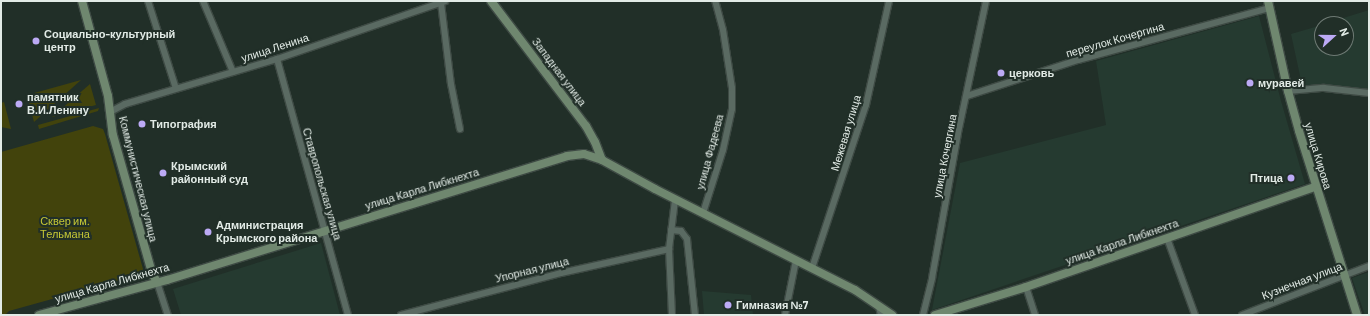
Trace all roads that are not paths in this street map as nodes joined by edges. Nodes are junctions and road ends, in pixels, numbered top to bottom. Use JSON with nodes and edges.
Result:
{"nodes":[{"id":1,"x":82,"y":1,"type":"edge"},
{"id":2,"x":148,"y":1,"type":"edge"},
{"id":3,"x":203,"y":1,"type":"edge"},
{"id":4,"x":491,"y":1,"type":"edge"},
{"id":5,"x":715,"y":1,"type":"edge"},
{"id":6,"x":889,"y":1,"type":"edge"},
{"id":7,"x":986,"y":1,"type":"edge"},
{"id":8,"x":443,"y":2,"type":"edge"},
{"id":9,"x":1269,"y":4,"type":"edge"},
{"id":10,"x":277,"y":59,"type":"junction"},
{"id":11,"x":233,"y":72,"type":"junction"},
{"id":12,"x":176,"y":89,"type":"junction"},
{"id":13,"x":1288,"y":91,"type":"junction"},
{"id":14,"x":1369,"y":93,"type":"edge"},
{"id":15,"x":967,"y":96,"type":"junction"},
{"id":16,"x":110,"y":112,"type":"junction"},
{"id":17,"x":460,"y":129,"type":"dead end"},
{"id":18,"x":602,"y":160,"type":"junction"},
{"id":19,"x":1315,"y":187,"type":"junction"},
{"id":20,"x":675,"y":200,"type":"junction"},
{"id":21,"x":703,"y":213,"type":"junction"},
{"id":22,"x":324,"y":230,"type":"junction"},
{"id":23,"x":671,"y":230,"type":"junction"},
{"id":24,"x":1167,"y":238,"type":"junction"},
{"id":25,"x":669,"y":249,"type":"junction"},
{"id":26,"x":796,"y":260,"type":"junction"},
{"id":27,"x":1369,"y":266,"type":"edge"},
{"id":28,"x":812,"y":268,"type":"junction"},
{"id":29,"x":1344,"y":275,"type":"junction"},
{"id":30,"x":157,"y":282,"type":"junction"},
{"id":31,"x":1026,"y":287,"type":"junction"},
{"id":32,"x":880,"y":311,"type":"edge"},
{"id":33,"x":39,"y":315,"type":"edge"},
{"id":34,"x":168,"y":315,"type":"edge"},
{"id":35,"x":348,"y":315,"type":"edge"},
{"id":36,"x":401,"y":315,"type":"edge"},
{"id":37,"x":672,"y":315,"type":"edge"},
{"id":38,"x":696,"y":315,"type":"edge"},
{"id":39,"x":786,"y":315,"type":"edge"},
{"id":40,"x":892,"y":315,"type":"edge"},
{"id":41,"x":923,"y":315,"type":"edge"},
{"id":42,"x":935,"y":315,"type":"edge"},
{"id":43,"x":1035,"y":315,"type":"edge"},
{"id":44,"x":1195,"y":315,"type":"edge"},
{"id":45,"x":1242,"y":315,"type":"edge"},
{"id":46,"x":1357,"y":315,"type":"edge"}],
"edges":[{"from":1,"to":16,"type":"main road","name":"Коммунистическая улица"},
{"from":2,"to":12,"type":"street"},
{"from":3,"to":11,"type":"street"},
{"from":4,"to":18,"type":"main road","name":"Западная улица"},
{"from":5,"to":21,"type":"street","name":"улица Фадеева"},
{"from":6,"to":28,"type":"street","name":"Межевая улица"},
{"from":7,"to":15,"type":"street","name":"улица Кочергина"},
{"from":8,"to":10,"type":"street","name":"улица Ленина"},
{"from":8,"to":17,"type":"street"},
{"from":9,"to":13,"type":"main road","name":"улица Кирова"},
{"from":9,"to":15,"type":"street","name":"переулок Кочергина"},
{"from":10,"to":11,"type":"street","name":"улица Ленина"},
{"from":10,"to":22,"type":"street","name":"Ставропольская улица"},
{"from":11,"to":12,"type":"street","name":"улица Ленина"},
{"from":12,"to":16,"type":"street","name":"улица Ленина"},
{"from":13,"to":14,"type":"street"},
{"from":13,"to":19,"type":"main road","name":"улица Кирова"},
{"from":15,"to":41,"type":"street","name":"улица Кочергина"},
{"from":16,"to":30,"type":"main road","name":"Коммунистическая улица"},
{"from":18,"to":20,"type":"main road","name":"улица Карла Либкнехта"},
{"from":18,"to":22,"type":"main road","name":"улица Карла Либкнехта"},
{"from":19,"to":24,"type":"main road","name":"улица Карла Либкнехта"},
{"from":19,"to":29,"type":"main road","name":"улица Кирова"},
{"from":20,"to":21,"type":"main road","name":"улица Карла Либкнехта"},
{"from":20,"to":23,"type":"street"},
{"from":21,"to":26,"type":"main road","name":"улица Карла Либкнехта"},
{"from":22,"to":30,"type":"main road","name":"улица Карла Либкнехта"},
{"from":22,"to":35,"type":"street","name":"Ставропольская улица"},
{"from":23,"to":25,"type":"street"},
{"from":23,"to":38,"type":"street"},
{"from":24,"to":31,"type":"main road","name":"улица Карла Либкнехта"},
{"from":24,"to":44,"type":"street"},
{"from":25,"to":36,"type":"street","name":"Упорная улица"},
{"from":25,"to":37,"type":"street"},
{"from":26,"to":28,"type":"main road","name":"улица Карла Либкнехта"},
{"from":26,"to":39,"type":"street"},
{"from":27,"to":29,"type":"street","name":"Кузнечная улица"},
{"from":28,"to":32,"type":"main road","name":"улица Карла Либкнехта"},
{"from":29,"to":45,"type":"street","name":"Кузнечная улица"},
{"from":29,"to":46,"type":"main road","name":"улица Кирова"},
{"from":30,"to":33,"type":"main road","name":"улица Карла Либкнехта"},
{"from":30,"to":34,"type":"street","name":"Коммунистическая улица"},
{"from":31,"to":42,"type":"main road","name":"улица Карла Либкнехта"},
{"from":31,"to":43,"type":"street"},
{"from":32,"to":40,"type":"main road","name":"улица Карла Либкнехта"}]}
